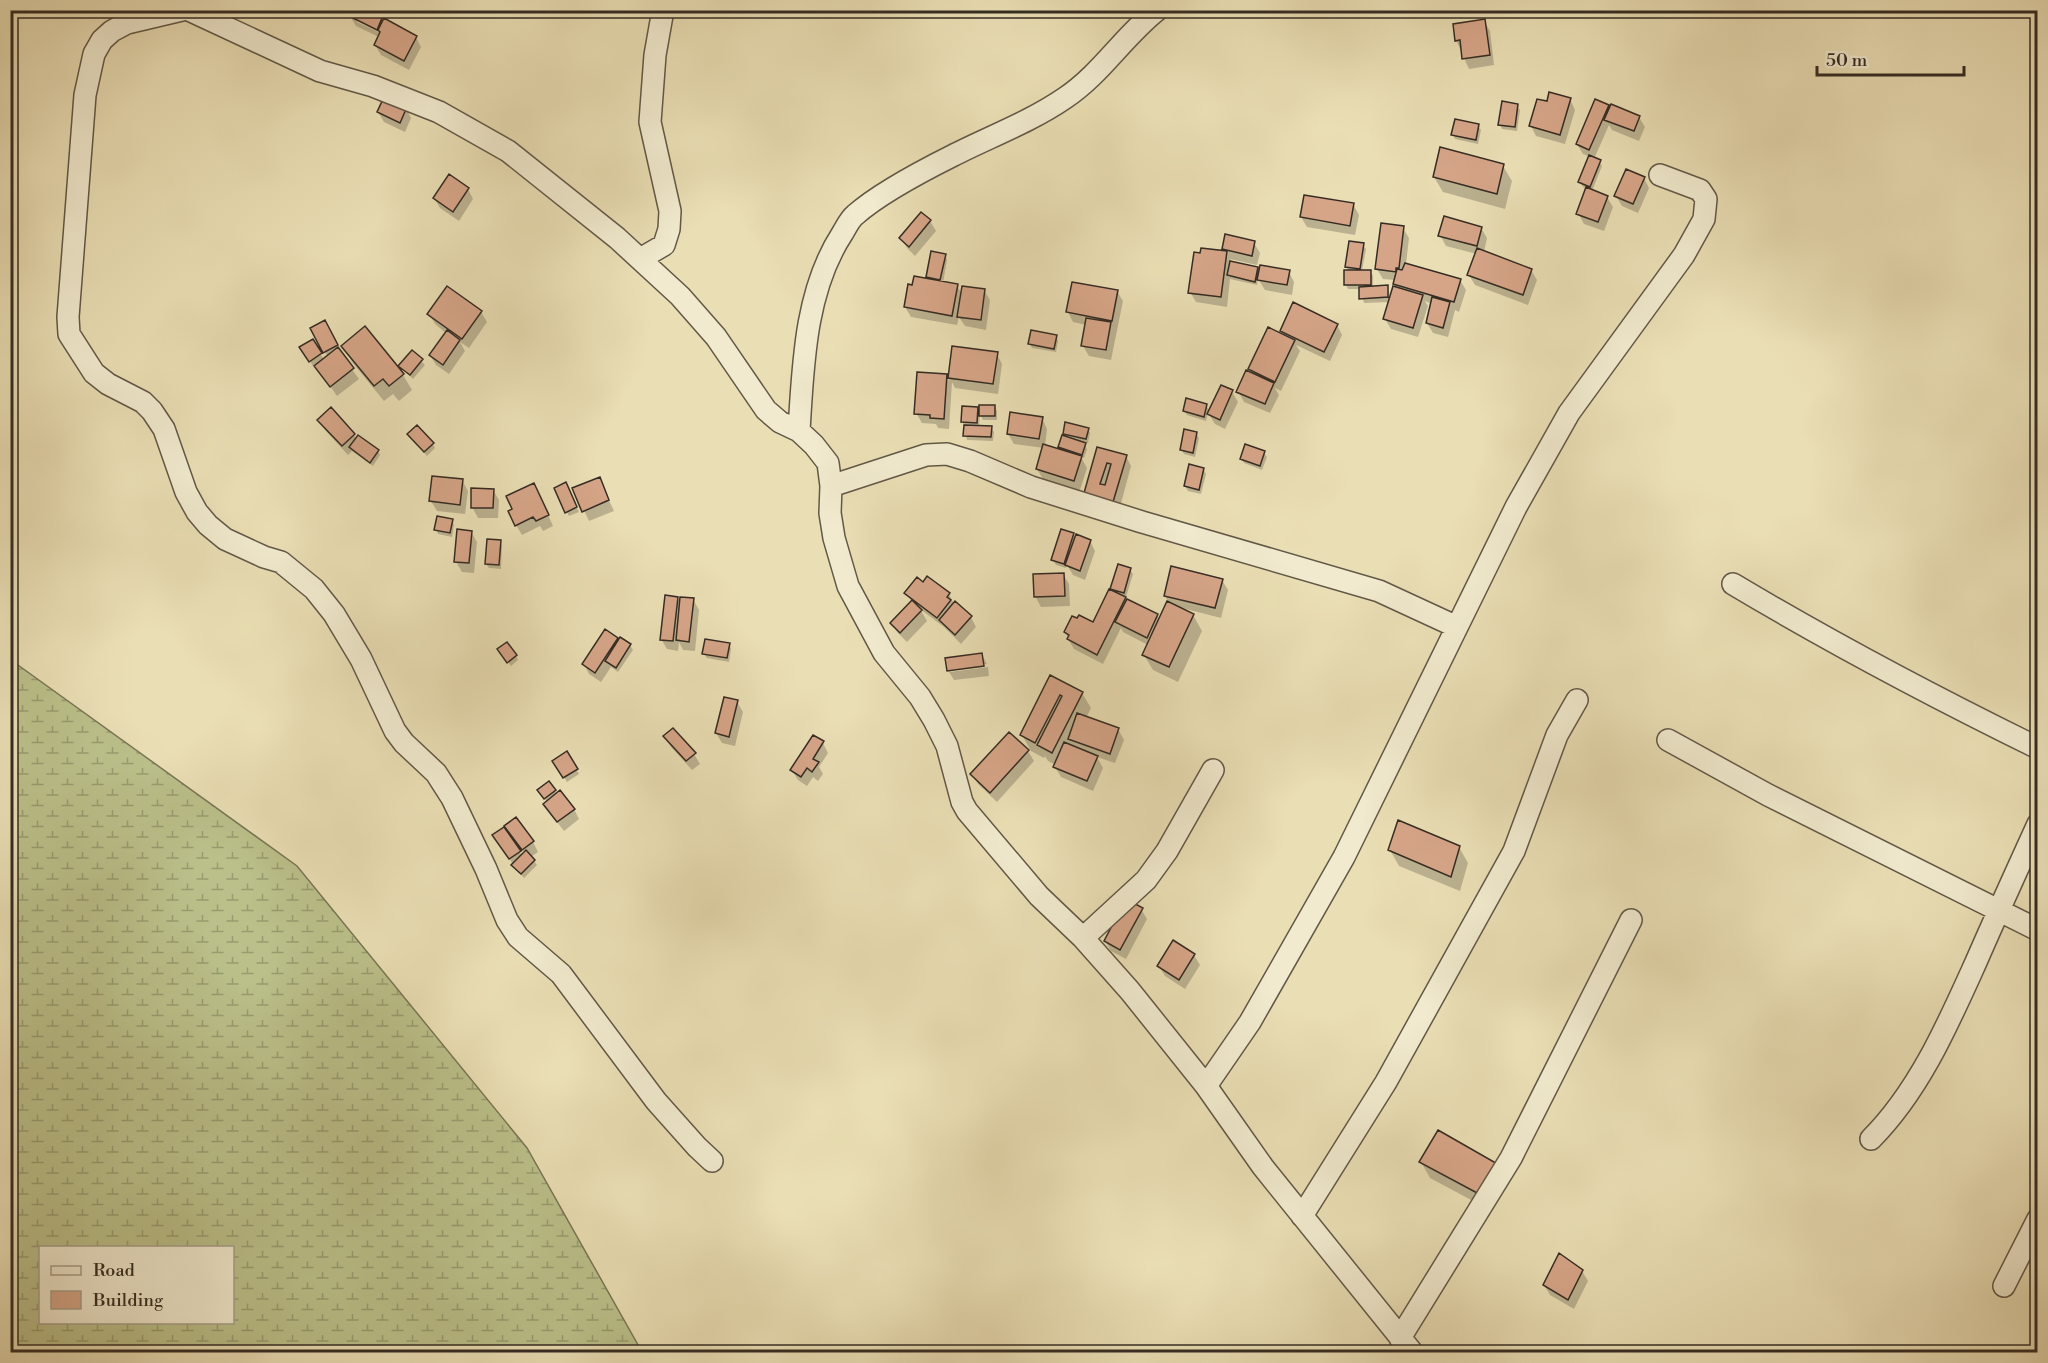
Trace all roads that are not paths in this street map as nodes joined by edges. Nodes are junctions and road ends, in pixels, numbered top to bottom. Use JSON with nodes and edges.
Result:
{"nodes":[{"id":1,"x":182,"y":10,"type":"edge"},
{"id":2,"x":189,"y":10,"type":"edge"},
{"id":3,"x":663,"y":10,"type":"edge"},
{"id":4,"x":1157,"y":10,"type":"edge"},
{"id":5,"x":1660,"y":175,"type":"dead end"},
{"id":6,"x":640,"y":259,"type":"junction"},
{"id":7,"x":800,"y":431,"type":"junction"},
{"id":8,"x":831,"y":486,"type":"junction"},
{"id":9,"x":1733,"y":584,"type":"dead end"},
{"id":10,"x":1457,"y":627,"type":"junction"},
{"id":11,"x":1577,"y":700,"type":"dead end"},
{"id":12,"x":1668,"y":740,"type":"dead end"},
{"id":13,"x":2037,"y":748,"type":"edge"},
{"id":14,"x":1213,"y":770,"type":"dead end"},
{"id":15,"x":2037,"y":824,"type":"edge"},
{"id":16,"x":1999,"y":911,"type":"junction"},
{"id":17,"x":1631,"y":920,"type":"dead end"},
{"id":18,"x":2037,"y":930,"type":"edge"},
{"id":19,"x":1083,"y":938,"type":"junction"},
{"id":20,"x":1206,"y":1086,"type":"junction"},
{"id":21,"x":1871,"y":1139,"type":"dead end"},
{"id":22,"x":712,"y":1161,"type":"dead end"},
{"id":23,"x":1302,"y":1216,"type":"junction"},
{"id":24,"x":2037,"y":1219,"type":"edge"},
{"id":25,"x":2004,"y":1286,"type":"dead end"},
{"id":26,"x":1406,"y":1345,"type":"edge"}],
"edges":[{"from":1,"to":22,"type":"street"},
{"from":2,"to":6,"type":"street"},
{"from":3,"to":6,"type":"street"},
{"from":4,"to":7,"type":"street"},
{"from":5,"to":10,"type":"street"},
{"from":6,"to":7,"type":"street"},
{"from":7,"to":8,"type":"street"},
{"from":8,"to":10,"type":"street"},
{"from":8,"to":19,"type":"street"},
{"from":9,"to":13,"type":"street"},
{"from":10,"to":20,"type":"street"},
{"from":11,"to":23,"type":"street"},
{"from":12,"to":16,"type":"street"},
{"from":14,"to":19,"type":"street"},
{"from":15,"to":16,"type":"street"},
{"from":16,"to":18,"type":"street"},
{"from":16,"to":21,"type":"street"},
{"from":17,"to":26,"type":"street"},
{"from":19,"to":20,"type":"street"},
{"from":20,"to":23,"type":"street"},
{"from":23,"to":26,"type":"street"},
{"from":24,"to":25,"type":"street"}]}
